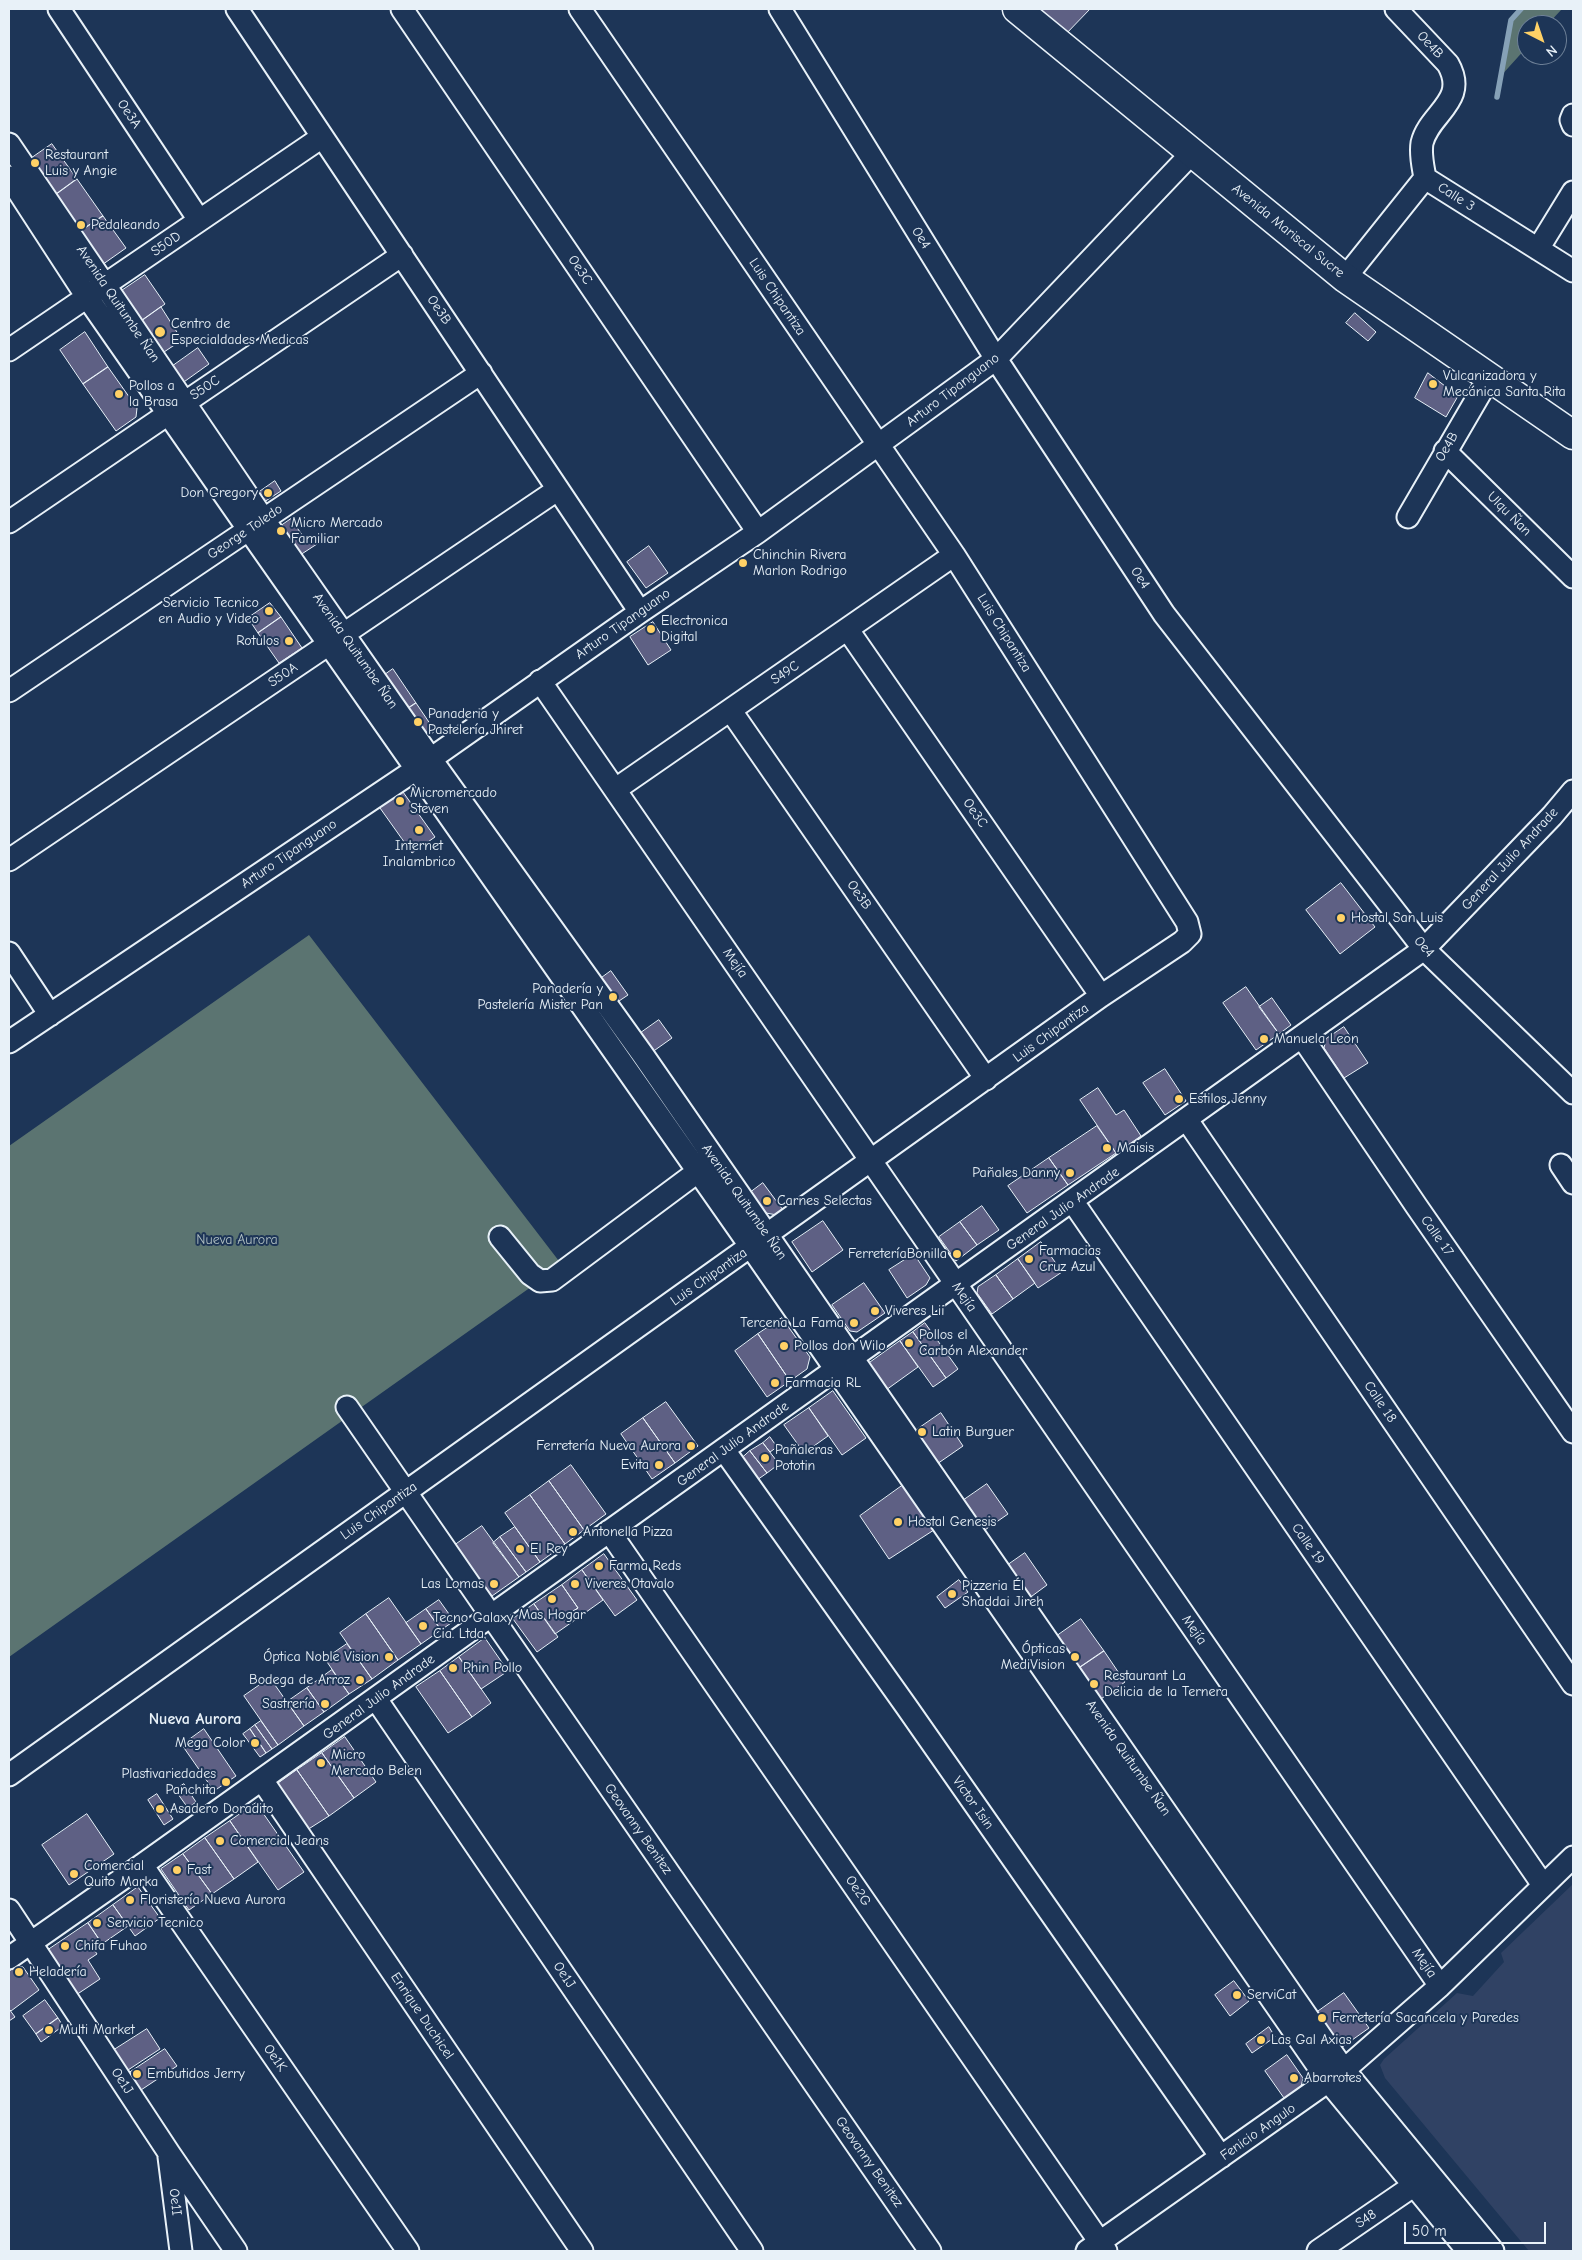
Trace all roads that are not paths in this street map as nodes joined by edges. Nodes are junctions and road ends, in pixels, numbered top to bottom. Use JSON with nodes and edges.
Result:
{"nodes":[{"id":1,"x":59,"y":9,"type":"edge"},
{"id":2,"x":402,"y":9,"type":"edge"},
{"id":3,"x":580,"y":9,"type":"edge"},
{"id":4,"x":780,"y":9,"type":"edge"},
{"id":5,"x":1017,"y":9,"type":"edge"},
{"id":6,"x":1396,"y":9,"type":"edge"},
{"id":7,"x":243,"y":11,"type":"edge"},
{"id":8,"x":1454,"y":85,"type":"joint"},
{"id":9,"x":1573,"y":115,"type":"edge"},
{"id":10,"x":1573,"y":125,"type":"edge"},
{"id":11,"x":322,"y":137,"type":"junction"},
{"id":12,"x":9,"y":144,"type":"edge"},
{"id":13,"x":1192,"y":153,"type":"junction"},
{"id":14,"x":9,"y":177,"type":"edge"},
{"id":15,"x":1425,"y":178,"type":"junction"},
{"id":16,"x":1573,"y":192,"type":"edge"},
{"id":17,"x":200,"y":220,"type":"junction"},
{"id":18,"x":1538,"y":249,"type":"junction"},
{"id":19,"x":402,"y":254,"type":"junction"},
{"id":20,"x":1573,"y":272,"type":"edge"},
{"id":21,"x":1345,"y":278,"type":"junction"},
{"id":22,"x":105,"y":285,"type":"junction"},
{"id":23,"x":87,"y":297,"type":"junction"},
{"id":24,"x":9,"y":350,"type":"edge"},
{"id":25,"x":996,"y":359,"type":"junction"},
{"id":26,"x":481,"y":372,"type":"junction"},
{"id":27,"x":1489,"y":378,"type":"junction"},
{"id":28,"x":177,"y":408,"type":"junction"},
{"id":29,"x":1573,"y":435,"type":"edge"},
{"id":30,"x":878,"y":446,"type":"junction"},
{"id":31,"x":1445,"y":450,"type":"junction"},
{"id":32,"x":557,"y":490,"type":"junction"},
{"id":33,"x":1408,"y":517,"type":"dead end"},
{"id":34,"x":9,"y":522,"type":"edge"},
{"id":35,"x":256,"y":525,"type":"junction"},
{"id":36,"x":758,"y":532,"type":"junction"},
{"id":37,"x":954,"y":556,"type":"junction"},
{"id":38,"x":1573,"y":577,"type":"edge"},
{"id":39,"x":640,"y":612,"type":"junction"},
{"id":40,"x":848,"y":630,"type":"junction"},
{"id":41,"x":336,"y":639,"type":"junction"},
{"id":42,"x":540,"y":681,"type":"junction"},
{"id":43,"x":9,"y":691,"type":"edge"},
{"id":44,"x":731,"y":710,"type":"junction"},
{"id":45,"x":423,"y":764,"type":"junction"},
{"id":46,"x":616,"y":789,"type":"junction"},
{"id":47,"x":1573,"y":791,"type":"edge"},
{"id":48,"x":9,"y":860,"type":"edge"},
{"id":49,"x":1424,"y":949,"type":"junction"},
{"id":50,"x":9,"y":953,"type":"edge"},
{"id":51,"x":1101,"y":996,"type":"junction"},
{"id":52,"x":50,"y":1015,"type":"junction"},
{"id":53,"x":1302,"y":1037,"type":"junction"},
{"id":54,"x":9,"y":1042,"type":"edge"},
{"id":55,"x":986,"y":1079,"type":"junction"},
{"id":56,"x":1573,"y":1093,"type":"edge"},
{"id":57,"x":1187,"y":1120,"type":"junction"},
{"id":58,"x":714,"y":1159,"type":"junction"},
{"id":59,"x":871,"y":1161,"type":"junction"},
{"id":60,"x":1560,"y":1165,"type":"dead end"},
{"id":61,"x":697,"y":1173,"type":"junction"},
{"id":62,"x":1573,"y":1183,"type":"edge"},
{"id":63,"x":1072,"y":1202,"type":"junction"},
{"id":64,"x":500,"y":1237,"type":"dead end"},
{"id":65,"x":759,"y":1241,"type":"junction"},
{"id":66,"x":955,"y":1284,"type":"junction"},
{"id":67,"x":843,"y":1365,"type":"junction"},
{"id":68,"x":347,"y":1407,"type":"dead end"},
{"id":69,"x":1573,"y":1432,"type":"edge"},
{"id":70,"x":724,"y":1450,"type":"junction"},
{"id":71,"x":405,"y":1492,"type":"junction"},
{"id":72,"x":609,"y":1531,"type":"junction"},
{"id":73,"x":491,"y":1616,"type":"junction"},
{"id":74,"x":1573,"y":1684,"type":"edge"},
{"id":75,"x":376,"y":1699,"type":"junction"},
{"id":76,"x":9,"y":1775,"type":"edge"},
{"id":77,"x":262,"y":1780,"type":"junction"},
{"id":78,"x":1573,"y":1857,"type":"edge"},
{"id":79,"x":142,"y":1865,"type":"junction"},
{"id":80,"x":1543,"y":1885,"type":"junction"},
{"id":81,"x":9,"y":1910,"type":"edge"},
{"id":82,"x":30,"y":1942,"type":"junction"},
{"id":83,"x":9,"y":1958,"type":"edge"},
{"id":84,"x":1440,"y":1986,"type":"junction"},
{"id":85,"x":1336,"y":2076,"type":"junction"},
{"id":86,"x":169,"y":2153,"type":"junction"},
{"id":87,"x":1221,"y":2158,"type":"junction"},
{"id":88,"x":1414,"y":2186,"type":"junction"},
{"id":89,"x":1097,"y":2248,"type":"edge"},
{"id":90,"x":181,"y":2251,"type":"edge"},
{"id":91,"x":236,"y":2251,"type":"edge"},
{"id":92,"x":408,"y":2251,"type":"edge"},
{"id":93,"x":582,"y":2251,"type":"edge"},
{"id":94,"x":752,"y":2251,"type":"edge"},
{"id":95,"x":930,"y":2251,"type":"edge"},
{"id":96,"x":1318,"y":2251,"type":"edge"},
{"id":97,"x":1468,"y":2251,"type":"edge"},
{"id":98,"x":1493,"y":2251,"type":"edge"}],
"edges":[{"from":1,"to":17,"type":"street","name":"Oe3A"},
{"from":2,"to":36,"type":"street","name":"Oe3C"},
{"from":3,"to":30,"type":"street","name":"Luis Chipantiza"},
{"from":4,"to":25,"type":"street","name":"Oe4"},
{"from":5,"to":13,"type":"main road","name":"Avenida Mariscal Sucre"},
{"from":6,"to":8,"type":"street","name":"Oe4B"},
{"from":7,"to":11,"type":"street","name":"Oe3B"},
{"from":8,"to":15,"type":"street","name":"Calle 3"},
{"from":9,"to":10,"type":"street"},
{"from":11,"to":17,"type":"street","name":"S50D"},
{"from":11,"to":19,"type":"street","name":"Oe3B"},
{"from":12,"to":22,"type":"street","name":"Avenida Quitumbe Ñan"},
{"from":13,"to":21,"type":"main road","name":"Avenida Mariscal Sucre"},
{"from":13,"to":25,"type":"street","name":"Arturo Tipanguano"},
{"from":14,"to":23,"type":"street","name":"Avenida Quitumbe Ñan"},
{"from":15,"to":18,"type":"street","name":"Calle 3"},
{"from":15,"to":21,"type":"street"},
{"from":16,"to":18,"type":"street"},
{"from":17,"to":22,"type":"street","name":"S50D"},
{"from":18,"to":20,"type":"street","name":"Calle 3"},
{"from":19,"to":26,"type":"street","name":"Oe3B"},
{"from":19,"to":28,"type":"street","name":"S50C"},
{"from":21,"to":27,"type":"main road","name":"Avenida Mariscal Sucre"},
{"from":22,"to":23,"type":"street","name":"S50D"},
{"from":22,"to":28,"type":"street","name":"Avenida Quitumbe Ñan"},
{"from":23,"to":24,"type":"street","name":"S50D"},
{"from":23,"to":28,"type":"street","name":"Avenida Quitumbe Ñan"},
{"from":25,"to":30,"type":"street","name":"Arturo Tipanguano"},
{"from":25,"to":49,"type":"street","name":"Oe4"},
{"from":26,"to":32,"type":"street","name":"Oe3B"},
{"from":26,"to":35,"type":"street","name":"George Toledo"},
{"from":27,"to":29,"type":"main road","name":"Avenida Mariscal Sucre"},
{"from":27,"to":31,"type":"street","name":"Oe4B"},
{"from":28,"to":34,"type":"street","name":"S50C"},
{"from":28,"to":35,"type":"street","name":"Avenida Quitumbe Ñan"},
{"from":30,"to":36,"type":"street","name":"Arturo Tipanguano"},
{"from":30,"to":37,"type":"street","name":"Luis Chipantiza"},
{"from":31,"to":33,"type":"street","name":"Oe4B"},
{"from":31,"to":38,"type":"street","name":"Ulqu Ñan"},
{"from":32,"to":39,"type":"street","name":"Oe3B"},
{"from":32,"to":41,"type":"street","name":"S50A"},
{"from":35,"to":41,"type":"street","name":"Avenida Quitumbe Ñan"},
{"from":35,"to":43,"type":"street","name":"George Toledo"},
{"from":36,"to":39,"type":"street","name":"Arturo Tipanguano"},
{"from":37,"to":40,"type":"street","name":"S49C"},
{"from":37,"to":51,"type":"street","name":"Luis Chipantiza"},
{"from":39,"to":42,"type":"street","name":"Arturo Tipanguano"},
{"from":40,"to":44,"type":"street","name":"S49C"},
{"from":40,"to":51,"type":"street","name":"Oe3C"},
{"from":41,"to":45,"type":"street","name":"Avenida Quitumbe Ñan"},
{"from":41,"to":48,"type":"street","name":"S50A"},
{"from":42,"to":45,"type":"street","name":"Arturo Tipanguano"},
{"from":42,"to":46,"type":"street","name":"Mejía"},
{"from":44,"to":46,"type":"street","name":"S49C"},
{"from":44,"to":55,"type":"street","name":"Oe3B"},
{"from":45,"to":52,"type":"street","name":"Arturo Tipanguano"},
{"from":45,"to":58,"type":"street","name":"Avenida Quitumbe Ñan"},
{"from":45,"to":61,"type":"street","name":"Avenida Quitumbe Ñan"},
{"from":46,"to":59,"type":"street","name":"Mejía"},
{"from":47,"to":49,"type":"street","name":"General Julio Andrade"},
{"from":49,"to":53,"type":"street","name":"General Julio Andrade"},
{"from":49,"to":56,"type":"street","name":"Oe4"},
{"from":50,"to":52,"type":"street"},
{"from":51,"to":55,"type":"street","name":"Luis Chipantiza"},
{"from":52,"to":54,"type":"street","name":"Arturo Tipanguano"},
{"from":53,"to":57,"type":"street","name":"General Julio Andrade"},
{"from":53,"to":69,"type":"street","name":"Calle 17"},
{"from":55,"to":59,"type":"street","name":"Luis Chipantiza"},
{"from":57,"to":63,"type":"street","name":"General Julio Andrade"},
{"from":57,"to":74,"type":"street","name":"Calle 18"},
{"from":58,"to":61,"type":"street"},
{"from":58,"to":65,"type":"street","name":"Avenida Quitumbe Ñan"},
{"from":59,"to":65,"type":"street","name":"Luis Chipantiza"},
{"from":59,"to":66,"type":"street","name":"Mejía"},
{"from":60,"to":62,"type":"street"},
{"from":61,"to":64,"type":"street"},
{"from":61,"to":65,"type":"street","name":"Avenida Quitumbe Ñan"},
{"from":63,"to":66,"type":"street","name":"General Julio Andrade"},
{"from":63,"to":80,"type":"street","name":"Calle 19"},
{"from":65,"to":67,"type":"street","name":"Avenida Quitumbe Ñan"},
{"from":65,"to":71,"type":"street","name":"Luis Chipantiza"},
{"from":66,"to":67,"type":"street","name":"General Julio Andrade"},
{"from":66,"to":84,"type":"street","name":"Mejía"},
{"from":67,"to":70,"type":"street","name":"General Julio Andrade"},
{"from":67,"to":85,"type":"street","name":"Avenida Quitumbe Ñan"},
{"from":68,"to":71,"type":"street","name":"Geovanny Benitez"},
{"from":70,"to":72,"type":"street","name":"General Julio Andrade"},
{"from":70,"to":87,"type":"street","name":"Victor Isin"},
{"from":71,"to":73,"type":"street","name":"Geovanny Benitez"},
{"from":71,"to":76,"type":"street","name":"Luis Chipantiza"},
{"from":72,"to":73,"type":"street","name":"General Julio Andrade"},
{"from":72,"to":89,"type":"street","name":"Oe2G"},
{"from":73,"to":75,"type":"street","name":"General Julio Andrade"},
{"from":73,"to":95,"type":"street","name":"Geovanny Benitez"},
{"from":75,"to":77,"type":"street","name":"General Julio Andrade"},
{"from":75,"to":94,"type":"street","name":"Oe1J"},
{"from":77,"to":79,"type":"street","name":"General Julio Andrade"},
{"from":77,"to":93,"type":"street","name":"Enrique Duchicel"},
{"from":78,"to":80,"type":"street","name":"Fenicio Angulo"},
{"from":79,"to":82,"type":"street","name":"General Julio Andrade"},
{"from":79,"to":92,"type":"street","name":"Oe1K"},
{"from":80,"to":84,"type":"street","name":"Fenicio Angulo"},
{"from":81,"to":82,"type":"street","name":"Oe1J"},
{"from":82,"to":83,"type":"street","name":"General Julio Andrade"},
{"from":82,"to":86,"type":"street","name":"Oe1J"},
{"from":84,"to":85,"type":"street","name":"Fenicio Angulo"},
{"from":85,"to":87,"type":"street","name":"Fenicio Angulo"},
{"from":85,"to":88,"type":"street","name":"Avenida Quitumbe Ñan"},
{"from":85,"to":98,"type":"street","name":"Avenida Quitumbe Ñan"},
{"from":86,"to":90,"type":"street","name":"Oe1I"},
{"from":86,"to":91,"type":"street","name":"Oe1J"},
{"from":87,"to":89,"type":"street","name":"Fenicio Angulo"},
{"from":88,"to":96,"type":"street","name":"S48"},
{"from":88,"to":97,"type":"street","name":"Avenida Quitumbe Ñan"}]}
